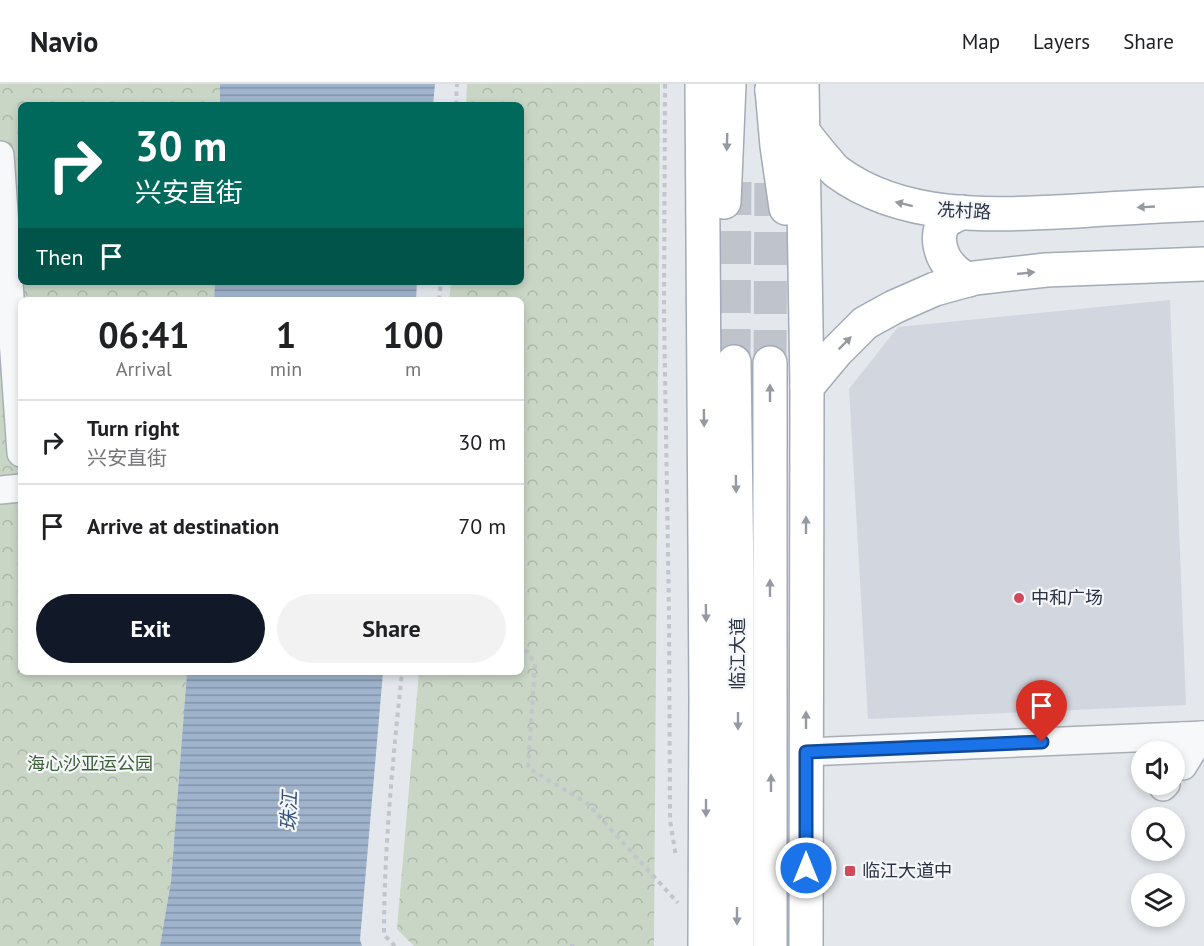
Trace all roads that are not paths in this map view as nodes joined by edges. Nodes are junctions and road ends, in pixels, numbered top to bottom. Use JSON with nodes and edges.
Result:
{"nodes":[{"id":1,"x":702,"y":84,"type":"edge"},
{"id":2,"x":729,"y":84,"type":"edge"},
{"id":3,"x":782,"y":86,"type":"edge"},
{"id":4,"x":802,"y":130,"type":"junction"},
{"id":5,"x":0,"y":155,"type":"edge"},
{"id":6,"x":1204,"y":204,"type":"edge"},
{"id":7,"x":962,"y":212,"type":"junction"},
{"id":8,"x":1204,"y":264,"type":"edge"},
{"id":9,"x":968,"y":280,"type":"junction"},
{"id":10,"x":4,"y":285,"type":"edge"},
{"id":11,"x":804,"y":292,"type":"junction"},
{"id":12,"x":719,"y":361,"type":"junction"},
{"id":13,"x":770,"y":363,"type":"tunnel mouth"},
{"id":14,"x":807,"y":387,"type":"junction"},
{"id":15,"x":18,"y":423,"type":"edge"},
{"id":16,"x":18,"y":488,"type":"edge"},
{"id":17,"x":0,"y":490,"type":"edge"},
{"id":18,"x":1196,"y":735,"type":"edge"},
{"id":19,"x":806,"y":752,"type":"junction"},
{"id":20,"x":1185,"y":755,"type":"edge"},
{"id":21,"x":705,"y":946,"type":"edge"},
{"id":22,"x":737,"y":946,"type":"edge"},
{"id":23,"x":770,"y":946,"type":"edge"},
{"id":24,"x":806,"y":946,"type":"edge"}],
"edges":[{"from":1,"to":12,"type":"main road"},
{"from":2,"to":12,"type":"main road","one_way":true},
{"from":3,"to":4,"type":"main road"},
{"from":3,"to":11,"type":"main road"},
{"from":7,"to":4,"type":"main road","name":"冼村路","one_way":true},
{"from":4,"to":11,"type":"main road"},
{"from":5,"to":10,"type":"street"},
{"from":6,"to":7,"type":"main road","name":"冼村路","one_way":true},
{"from":7,"to":9,"type":"main road"},
{"from":9,"to":8,"type":"main road","one_way":true},
{"from":14,"to":9,"type":"main road","one_way":true},
{"from":10,"to":15,"type":"street"},
{"from":11,"to":14,"type":"main road"},
{"from":12,"to":21,"type":"main road","one_way":true},
{"from":12,"to":22,"type":"main road","name":"临江大道","one_way":true},
{"from":23,"to":13,"type":"main road","name":"临江大道","one_way":true},
{"from":19,"to":14,"type":"main road","one_way":true},
{"from":16,"to":17,"type":"street"},
{"from":18,"to":19,"type":"street"},
{"from":18,"to":20,"type":"street"},
{"from":19,"to":24,"type":"main road"}]}
